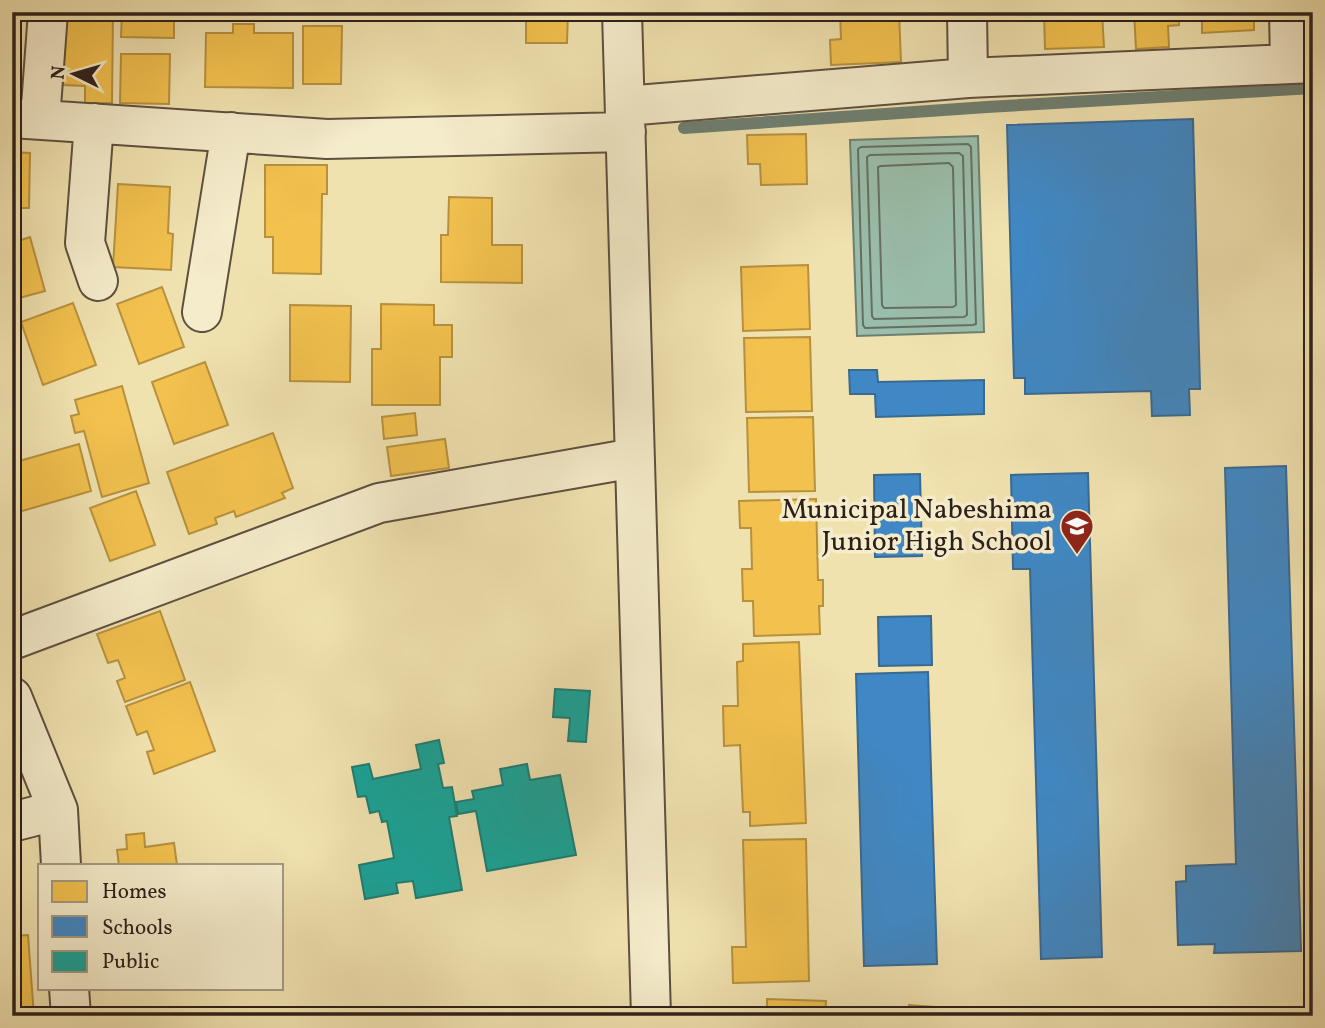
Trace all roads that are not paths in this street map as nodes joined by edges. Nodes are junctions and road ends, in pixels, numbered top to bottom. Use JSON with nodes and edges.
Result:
{"nodes":[{"id":1,"x":48,"y":12,"type":"edge"},
{"id":2,"x":622,"y":12,"type":"edge"},
{"id":3,"x":967,"y":12,"type":"edge"},
{"id":4,"x":1289,"y":12,"type":"edge"},
{"id":5,"x":1301,"y":64,"type":"edge"},
{"id":6,"x":968,"y":78,"type":"junction"},
{"id":7,"x":26,"y":119,"type":"edge"},
{"id":8,"x":625,"y":119,"type":"junction"},
{"id":9,"x":94,"y":123,"type":"junction"},
{"id":10,"x":231,"y":132,"type":"junction"},
{"id":11,"x":98,"y":281,"type":"dead end"},
{"id":12,"x":202,"y":312,"type":"dead end"},
{"id":13,"x":634,"y":458,"type":"junction"},
{"id":14,"x":12,"y":640,"type":"edge"},
{"id":15,"x":12,"y":697,"type":"edge"},
{"id":16,"x":58,"y":810,"type":"junction"},
{"id":17,"x":12,"y":822,"type":"edge"},
{"id":18,"x":61,"y":864,"type":"edge"},
{"id":19,"x":69,"y":990,"type":"edge"},
{"id":20,"x":71,"y":1016,"type":"edge"},
{"id":21,"x":651,"y":1016,"type":"edge"}],
"edges":[{"from":1,"to":7,"type":"street"},
{"from":2,"to":8,"type":"street"},
{"from":3,"to":6,"type":"street"},
{"from":4,"to":5,"type":"street"},
{"from":5,"to":6,"type":"street"},
{"from":6,"to":8,"type":"street"},
{"from":7,"to":9,"type":"street"},
{"from":8,"to":10,"type":"street"},
{"from":8,"to":13,"type":"street"},
{"from":9,"to":10,"type":"street"},
{"from":9,"to":11,"type":"street"},
{"from":10,"to":12,"type":"street"},
{"from":13,"to":14,"type":"street"},
{"from":13,"to":21,"type":"street"},
{"from":15,"to":16,"type":"street"},
{"from":16,"to":17,"type":"street"},
{"from":16,"to":18,"type":"street"},
{"from":19,"to":20,"type":"street"}]}
